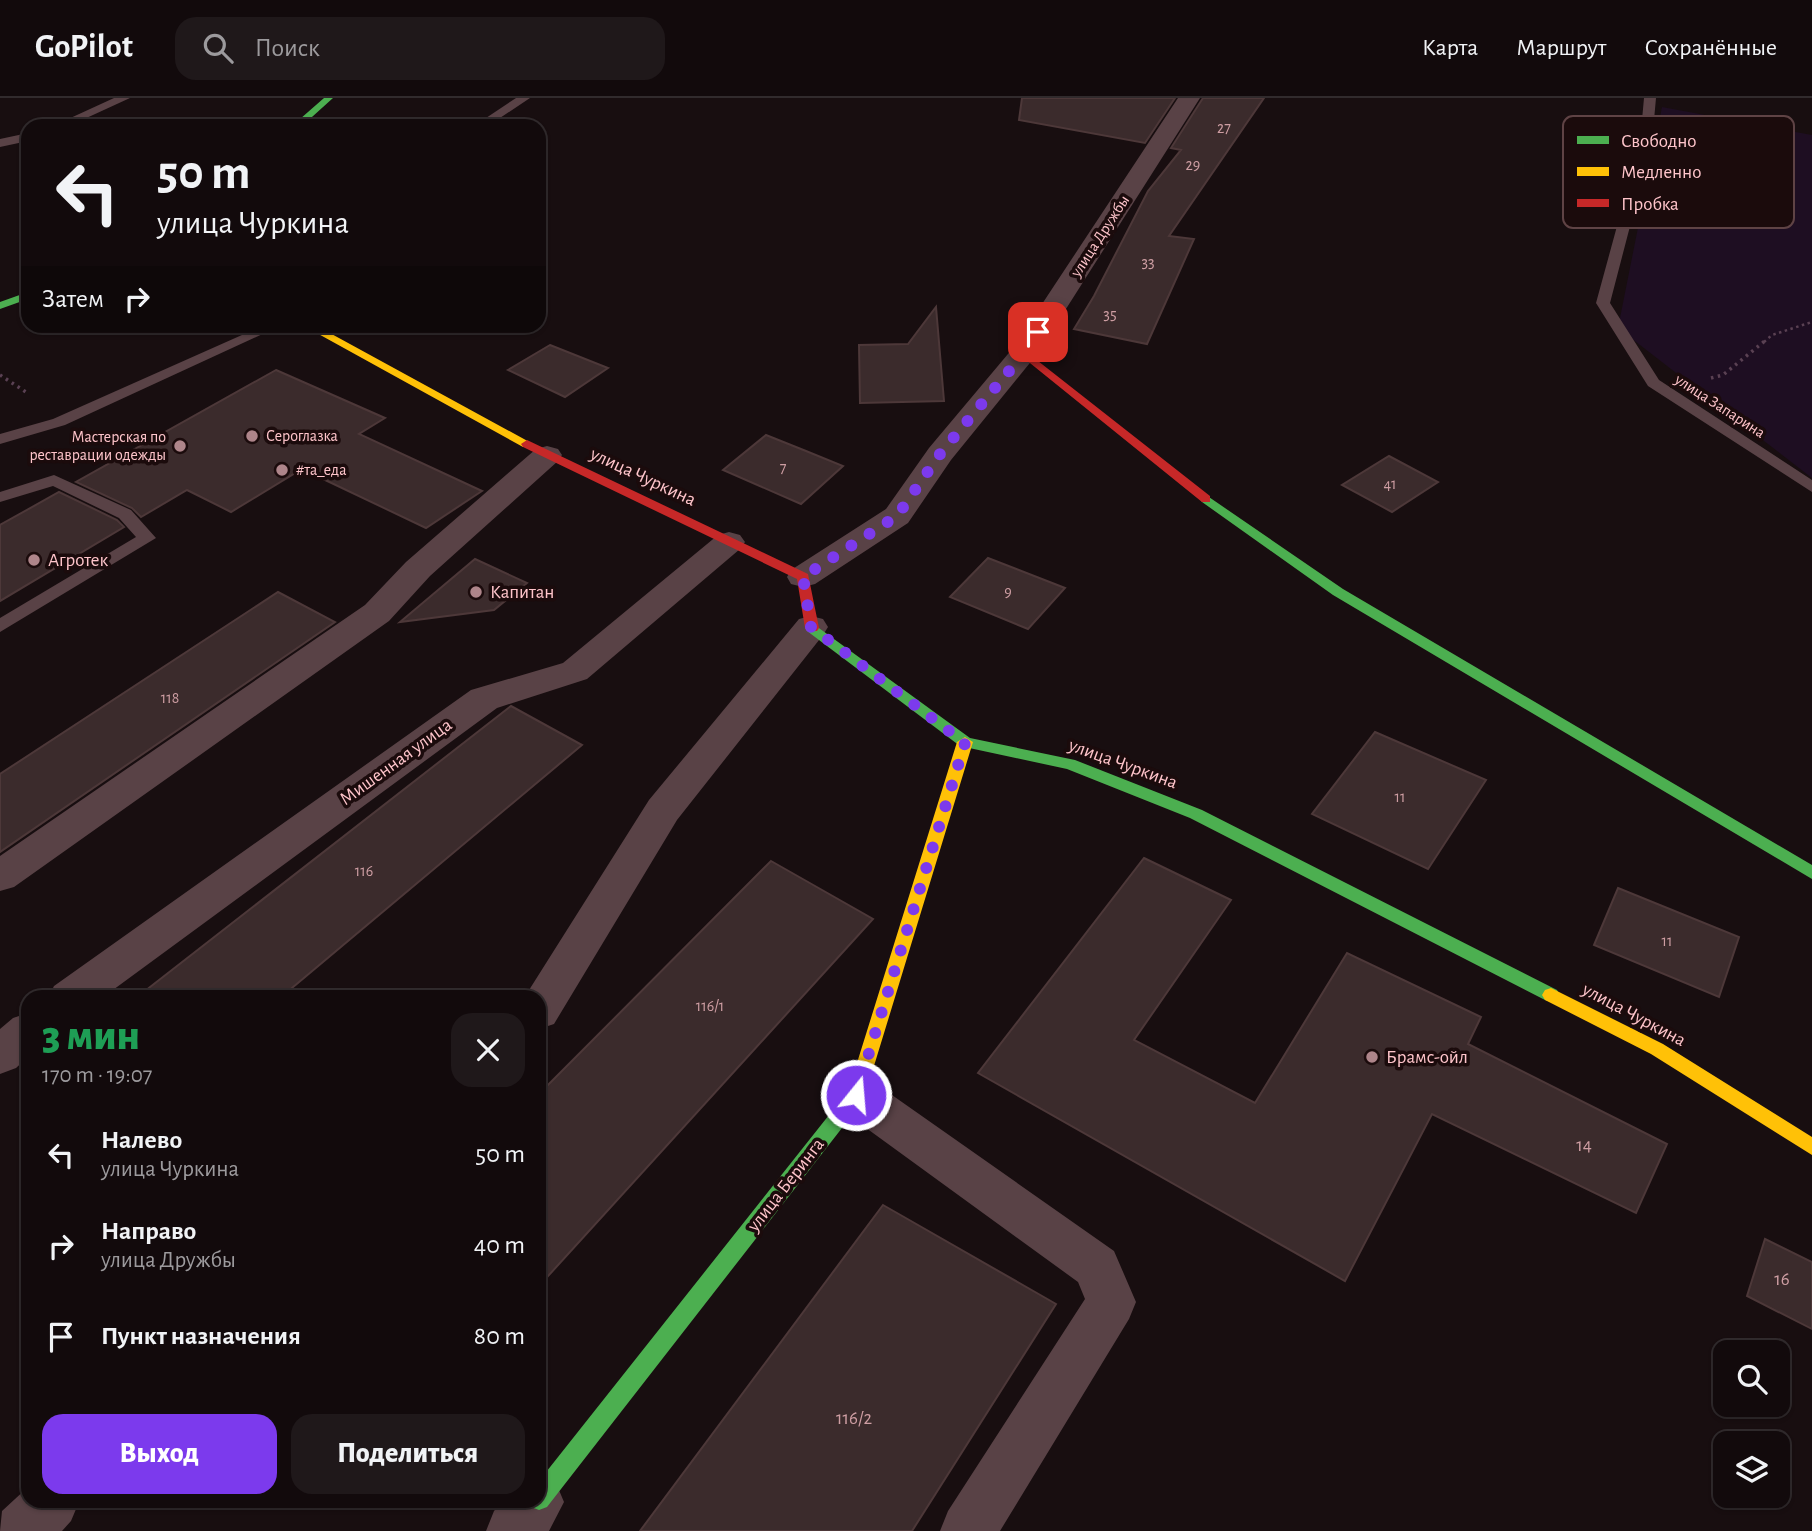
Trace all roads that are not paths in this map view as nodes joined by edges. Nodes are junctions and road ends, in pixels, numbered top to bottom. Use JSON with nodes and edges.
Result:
{"nodes":[{"id":1,"x":124,"y":98,"type":"edge"},
{"id":2,"x":329,"y":98,"type":"edge"},
{"id":3,"x":524,"y":98,"type":"edge"},
{"id":4,"x":1189,"y":98,"type":"edge"},
{"id":5,"x":1650,"y":98,"type":"edge"},
{"id":6,"x":1648,"y":116,"type":"edge"},
{"id":7,"x":75,"y":119,"type":"edge"},
{"id":8,"x":305,"y":119,"type":"edge"},
{"id":9,"x":491,"y":119,"type":"edge"},
{"id":10,"x":21,"y":138,"type":"edge"},
{"id":11,"x":0,"y":143,"type":"edge"},
{"id":12,"x":1624,"y":228,"type":"edge"},
{"id":13,"x":21,"y":298,"type":"edge"},
{"id":14,"x":0,"y":306,"type":"edge"},
{"id":15,"x":256,"y":333,"type":"edge"},
{"id":16,"x":323,"y":333,"type":"edge"},
{"id":17,"x":1024,"y":353,"type":"junction"},
{"id":18,"x":0,"y":439,"type":"edge"},
{"id":19,"x":547,"y":455,"type":"junction"},
{"id":20,"x":1812,"y":486,"type":"edge"},
{"id":21,"x":0,"y":497,"type":"edge"},
{"id":22,"x":729,"y":542,"type":"junction"},
{"id":23,"x":803,"y":577,"type":"junction"},
{"id":24,"x":0,"y":626,"type":"edge"},
{"id":25,"x":811,"y":627,"type":"junction"},
{"id":26,"x":965,"y":743,"type":"junction"},
{"id":27,"x":1812,"y":873,"type":"edge"},
{"id":28,"x":0,"y":876,"type":"edge"},
{"id":29,"x":80,"y":990,"type":"edge"},
{"id":30,"x":546,"y":1001,"type":"edge"},
{"id":31,"x":21,"y":1037,"type":"edge"},
{"id":32,"x":0,"y":1055,"type":"edge"},
{"id":33,"x":856,"y":1095,"type":"junction"},
{"id":34,"x":1812,"y":1147,"type":"edge"},
{"id":35,"x":546,"y":1490,"type":"edge"},
{"id":36,"x":46,"y":1508,"type":"edge"},
{"id":37,"x":532,"y":1508,"type":"edge"},
{"id":38,"x":23,"y":1531,"type":"edge"},
{"id":39,"x":514,"y":1531,"type":"edge"},
{"id":40,"x":968,"y":1531,"type":"edge"}],
"edges":[{"from":1,"to":7,"type":"lane"},
{"from":2,"to":8,"type":"street"},
{"from":3,"to":9,"type":"lane"},
{"from":4,"to":17,"type":"street","name":"улица Дружбы"},
{"from":5,"to":6,"type":"lane","name":"улица Запарина"},
{"from":10,"to":11,"type":"lane"},
{"from":12,"to":20,"type":"lane","name":"улица Запарина"},
{"from":13,"to":14,"type":"street"},
{"from":15,"to":18,"type":"lane"},
{"from":16,"to":19,"type":"street","name":"улица Чуркина"},
{"from":17,"to":23,"type":"street","name":"улица Дружбы"},
{"from":17,"to":27,"type":"street"},
{"from":19,"to":22,"type":"street","name":"улица Чуркина"},
{"from":19,"to":28,"type":"street"},
{"from":21,"to":24,"type":"lane"},
{"from":22,"to":23,"type":"street","name":"улица Чуркина"},
{"from":22,"to":29,"type":"street","name":"Мишенная улица"},
{"from":23,"to":25,"type":"street"},
{"from":25,"to":26,"type":"street","name":"улица Чуркина"},
{"from":25,"to":30,"type":"street"},
{"from":26,"to":33,"type":"street","name":"улица Беринга"},
{"from":26,"to":34,"type":"street","name":"улица Чуркина"},
{"from":31,"to":32,"type":"street"},
{"from":33,"to":35,"type":"street","name":"улица Беринга"},
{"from":33,"to":40,"type":"street"},
{"from":36,"to":38,"type":"street"},
{"from":37,"to":39,"type":"street","name":"улица Беринга"}]}
